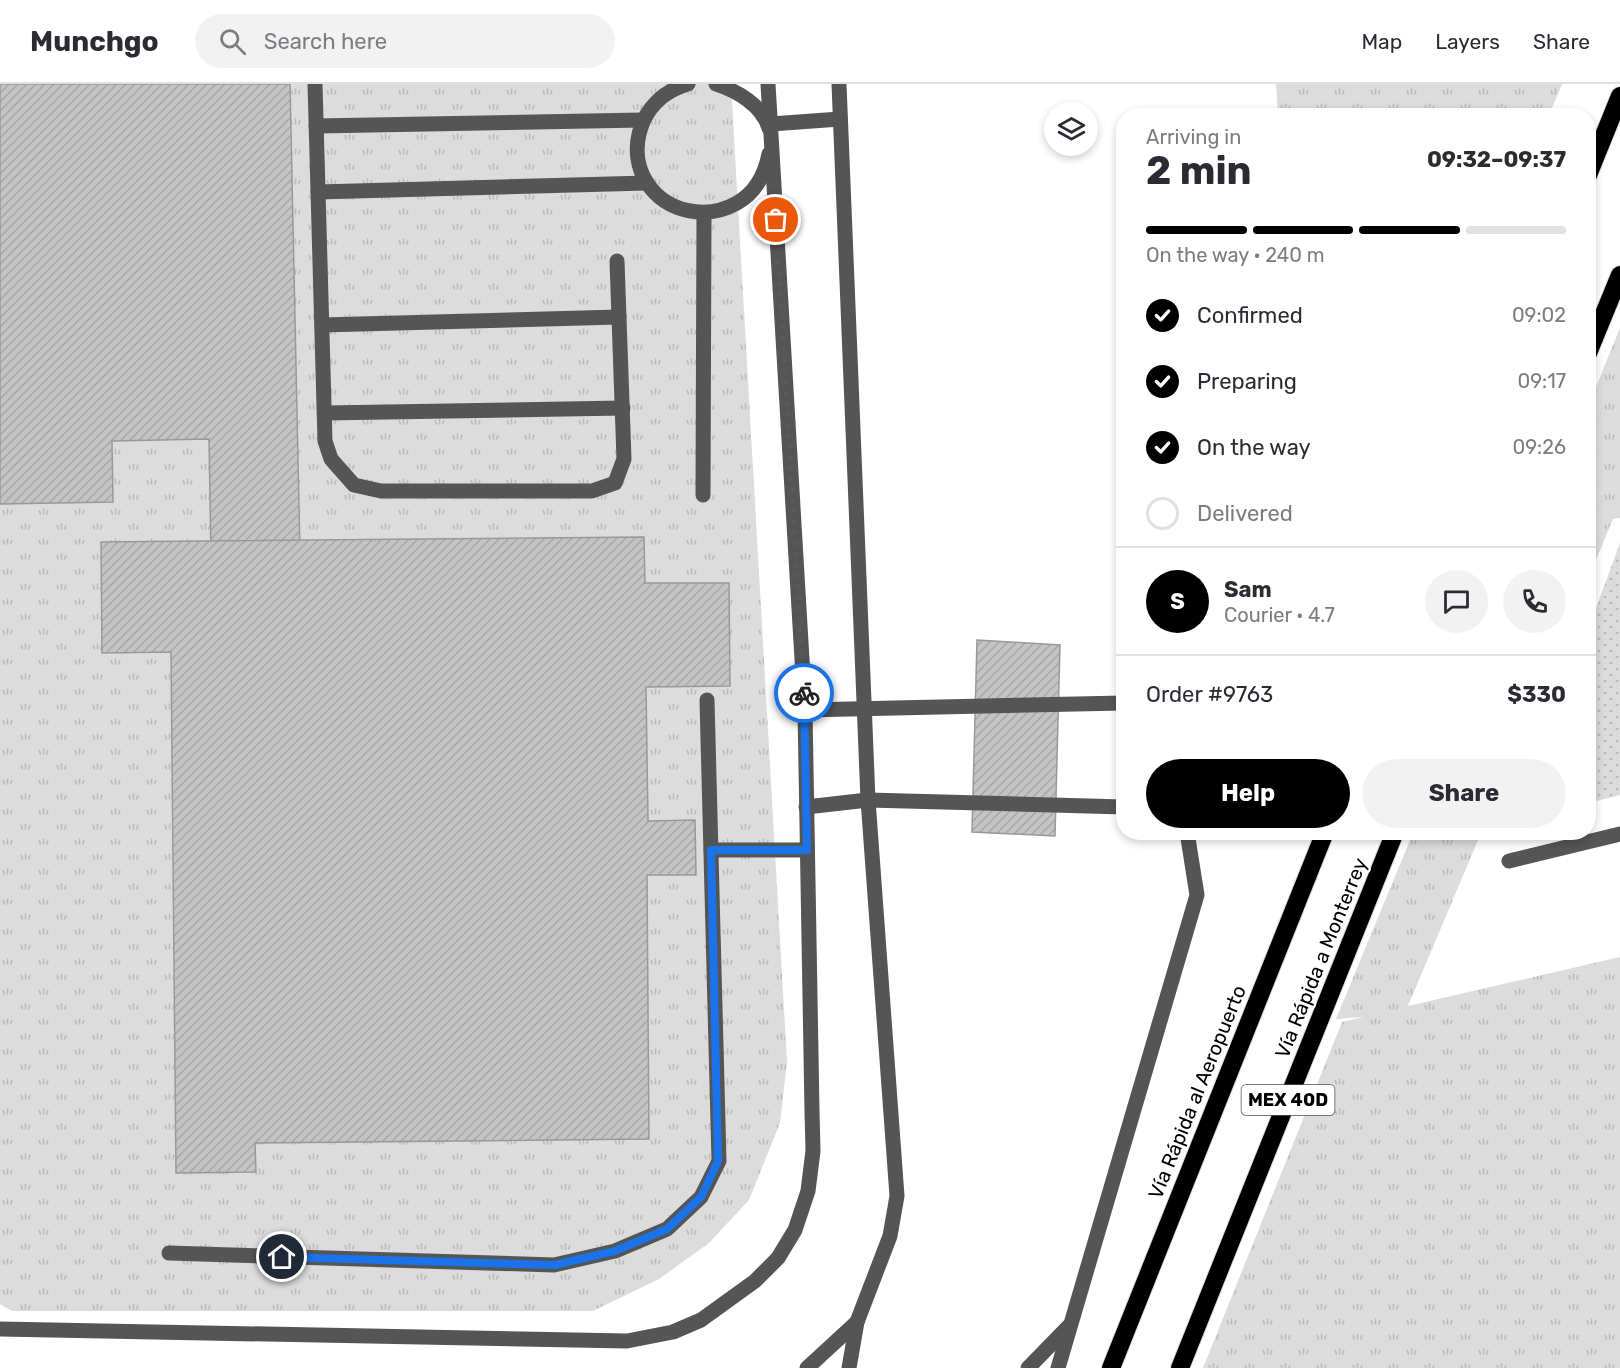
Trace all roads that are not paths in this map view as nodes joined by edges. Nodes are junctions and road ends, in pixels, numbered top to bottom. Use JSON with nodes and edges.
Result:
{"nodes":[{"id":1,"x":315,"y":84,"type":"edge"},
{"id":2,"x":688,"y":84,"type":"edge"},
{"id":3,"x":716,"y":84,"type":"edge"},
{"id":4,"x":768,"y":84,"type":"edge"},
{"id":5,"x":839,"y":84,"type":"edge"},
{"id":6,"x":1620,"y":96,"type":"edge"},
{"id":7,"x":840,"y":119,"type":"junction"},
{"id":8,"x":643,"y":120,"type":"junction"},
{"id":9,"x":316,"y":126,"type":"junction"},
{"id":10,"x":771,"y":131,"type":"junction"},
{"id":11,"x":1596,"y":155,"type":"edge"},
{"id":12,"x":647,"y":183,"type":"junction"},
{"id":13,"x":318,"y":192,"type":"junction"},
{"id":14,"x":704,"y":213,"type":"junction"},
{"id":15,"x":617,"y":261,"type":"dead end"},
{"id":16,"x":1620,"y":274,"type":"edge"},
{"id":17,"x":619,"y":317,"type":"junction"},
{"id":18,"x":322,"y":325,"type":"junction"},
{"id":19,"x":1596,"y":333,"type":"edge"},
{"id":20,"x":622,"y":408,"type":"junction"},
{"id":21,"x":325,"y":413,"type":"junction"},
{"id":22,"x":703,"y":495,"type":"dead end"},
{"id":23,"x":707,"y":700,"type":"dead end"},
{"id":24,"x":1116,"y":703,"type":"edge"},
{"id":25,"x":865,"y":708,"type":"junction"},
{"id":26,"x":805,"y":710,"type":"junction"},
{"id":27,"x":868,"y":800,"type":"junction"},
{"id":28,"x":806,"y":807,"type":"junction"},
{"id":29,"x":1116,"y":807,"type":"edge"},
{"id":30,"x":1620,"y":834,"type":"edge"},
{"id":31,"x":1188,"y":840,"type":"edge"},
{"id":32,"x":1322,"y":840,"type":"edge"},
{"id":33,"x":1392,"y":840,"type":"edge"},
{"id":34,"x":1595,"y":840,"type":"edge"},
{"id":35,"x":1596,"y":840,"type":"edge"},
{"id":36,"x":711,"y":850,"type":"junction"},
{"id":37,"x":807,"y":850,"type":"junction"},
{"id":38,"x":1509,"y":861,"type":"dead end"},
{"id":39,"x":169,"y":1254,"type":"dead end"},
{"id":40,"x":857,"y":1322,"type":"junction"},
{"id":41,"x":1071,"y":1324,"type":"junction"},
{"id":42,"x":0,"y":1329,"type":"edge"},
{"id":43,"x":807,"y":1368,"type":"edge"},
{"id":44,"x":849,"y":1368,"type":"edge"},
{"id":45,"x":1028,"y":1368,"type":"edge"},
{"id":46,"x":1058,"y":1368,"type":"edge"},
{"id":47,"x":1111,"y":1368,"type":"edge"},
{"id":48,"x":1180,"y":1368,"type":"edge"}],
"edges":[{"from":1,"to":9,"type":"street"},
{"from":2,"to":8,"type":"street"},
{"from":3,"to":10,"type":"street"},
{"from":4,"to":10,"type":"street"},
{"from":5,"to":7,"type":"street"},
{"from":6,"to":11,"type":"highway"},
{"from":7,"to":10,"type":"street"},
{"from":7,"to":25,"type":"street"},
{"from":8,"to":9,"type":"street"},
{"from":8,"to":12,"type":"street"},
{"from":9,"to":13,"type":"street"},
{"from":10,"to":14,"type":"street"},
{"from":10,"to":26,"type":"street"},
{"from":12,"to":13,"type":"street"},
{"from":12,"to":14,"type":"street"},
{"from":13,"to":18,"type":"street"},
{"from":14,"to":22,"type":"street"},
{"from":15,"to":17,"type":"street"},
{"from":16,"to":19,"type":"highway"},
{"from":17,"to":18,"type":"street"},
{"from":17,"to":20,"type":"street"},
{"from":18,"to":21,"type":"street"},
{"from":20,"to":21,"type":"street"},
{"from":20,"to":21,"type":"street"},
{"from":23,"to":36,"type":"street"},
{"from":24,"to":25,"type":"street"},
{"from":25,"to":26,"type":"street"},
{"from":25,"to":27,"type":"street"},
{"from":26,"to":28,"type":"street"},
{"from":27,"to":28,"type":"street"},
{"from":27,"to":29,"type":"street"},
{"from":27,"to":40,"type":"street"},
{"from":28,"to":37,"type":"street"},
{"from":30,"to":35,"type":"street"},
{"from":31,"to":41,"type":"street"},
{"from":32,"to":47,"type":"highway","name":"Vía Rápida al Aeropuerto","number":"MEX 40D"},
{"from":33,"to":48,"type":"highway","name":"Vía Rápida a Monterrey","number":"MEX 40D"},
{"from":34,"to":38,"type":"street"},
{"from":36,"to":37,"type":"street"},
{"from":36,"to":39,"type":"street"},
{"from":37,"to":42,"type":"street"},
{"from":40,"to":43,"type":"street"},
{"from":40,"to":44,"type":"street"},
{"from":41,"to":45,"type":"street"},
{"from":41,"to":46,"type":"street"}]}
